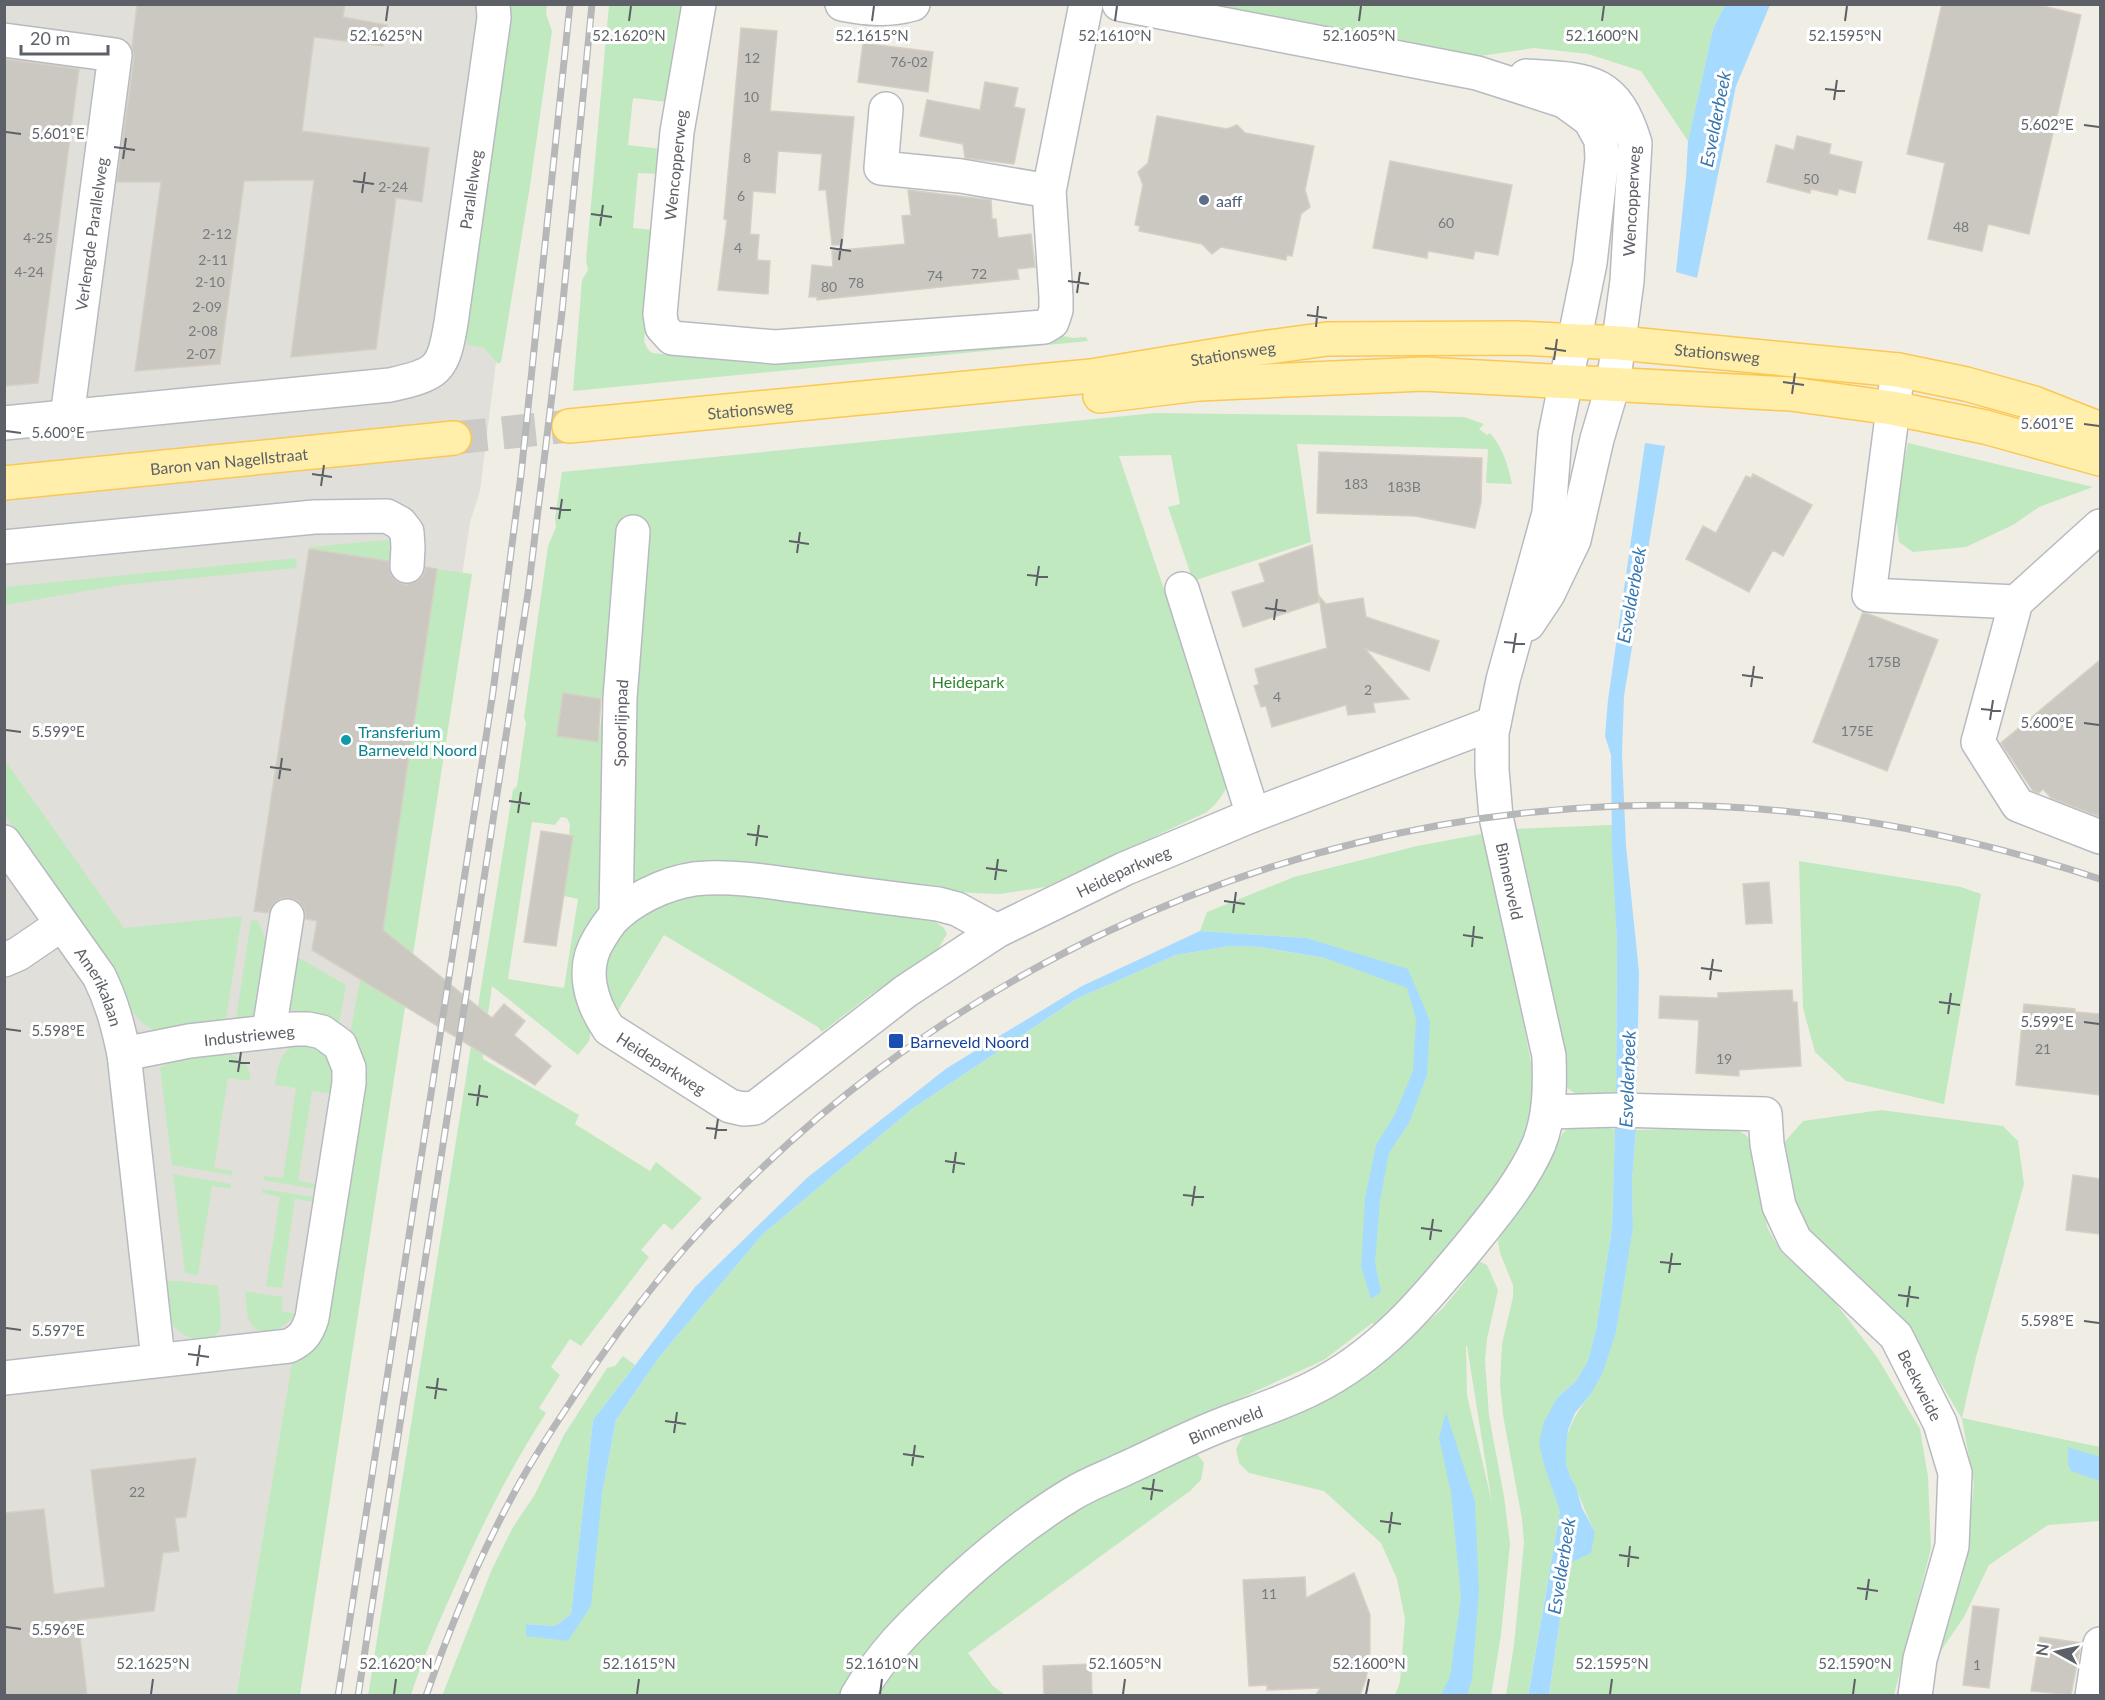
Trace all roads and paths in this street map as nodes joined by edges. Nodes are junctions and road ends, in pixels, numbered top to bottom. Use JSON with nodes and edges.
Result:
{"nodes":[{"id":1,"x":493,"y":4,"type":"edge"},
{"id":2,"x":699,"y":4,"type":"edge"},
{"id":3,"x":842,"y":4,"type":"edge"},
{"id":4,"x":914,"y":4,"type":"edge"},
{"id":5,"x":1086,"y":4,"type":"edge"},
{"id":6,"x":1119,"y":4,"type":"edge"},
{"id":7,"x":4,"y":40,"type":"edge"},
{"id":8,"x":1477,"y":73,"type":"junction"},
{"id":9,"x":886,"y":109,"type":"dead end"},
{"id":10,"x":1049,"y":191,"type":"junction"},
{"id":11,"x":1576,"y":339,"type":"junction"},
{"id":12,"x":1620,"y":343,"type":"junction"},
{"id":13,"x":1898,"y":370,"type":"junction"},
{"id":14,"x":1567,"y":381,"type":"junction"},
{"id":15,"x":1613,"y":385,"type":"junction"},
{"id":16,"x":1893,"y":408,"type":"junction"},
{"id":17,"x":67,"y":417,"type":"junction"},
{"id":18,"x":4,"y":423,"type":"edge"},
{"id":19,"x":2100,"y":429,"type":"edge"},
{"id":20,"x":2100,"y":459,"type":"edge"},
{"id":21,"x":4,"y":483,"type":"edge"},
{"id":22,"x":4,"y":501,"type":"edge"},
{"id":23,"x":2100,"y":526,"type":"edge"},
{"id":24,"x":633,"y":532,"type":"dead end"},
{"id":25,"x":4,"y":547,"type":"edge"},
{"id":26,"x":406,"y":566,"type":"dead end"},
{"id":27,"x":1182,"y":589,"type":"dead end"},
{"id":28,"x":2016,"y":602,"type":"junction"},
{"id":29,"x":1511,"y":650,"type":"junction"},
{"id":30,"x":1494,"y":723,"type":"junction"},
{"id":31,"x":1253,"y":815,"type":"junction"},
{"id":32,"x":2100,"y":837,"type":"edge"},
{"id":33,"x":4,"y":842,"type":"edge"},
{"id":34,"x":616,"y":915,"type":"junction"},
{"id":35,"x":287,"y":916,"type":"dead end"},
{"id":36,"x":62,"y":924,"type":"junction"},
{"id":37,"x":997,"y":931,"type":"junction"},
{"id":38,"x":4,"y":960,"type":"edge"},
{"id":39,"x":269,"y":1031,"type":"junction"},
{"id":40,"x":124,"y":1054,"type":"junction"},
{"id":41,"x":1548,"y":1112,"type":"junction"},
{"id":42,"x":158,"y":1359,"type":"junction"},
{"id":43,"x":4,"y":1378,"type":"edge"},
{"id":44,"x":2100,"y":1644,"type":"edge"},
{"id":45,"x":857,"y":1695,"type":"edge"},
{"id":46,"x":1915,"y":1695,"type":"edge"},
{"id":47,"x":2092,"y":1695,"type":"edge"}],
"edges":[{"from":1,"to":17,"type":"street","name":"Parallelweg"},
{"from":2,"to":10,"type":"street","name":"Wencopperweg"},
{"from":3,"to":4,"type":"street"},
{"from":5,"to":10,"type":"street"},
{"from":6,"to":8,"type":"street","name":"Wencopperweg"},
{"from":7,"to":17,"type":"street","name":"Verlengde Parallelweg"},
{"from":8,"to":11,"type":"street","name":"Wencopperweg"},
{"from":8,"to":12,"type":"street","name":"Wencopperweg"},
{"from":9,"to":10,"type":"street"},
{"from":11,"to":12,"type":"main road","name":"Stationsweg"},
{"from":11,"to":14,"type":"street","name":"Wencopperweg"},
{"from":11,"to":14,"type":"main road","name":"Stationsweg"},
{"from":12,"to":13,"type":"main road","name":"Stationsweg"},
{"from":12,"to":15,"type":"street","name":"Wencopperweg"},
{"from":13,"to":16,"type":"street"},
{"from":13,"to":19,"type":"main road","name":"Stationsweg"},
{"from":14,"to":15,"type":"main road","name":"Stationsweg"},
{"from":14,"to":29,"type":"street","name":"Binnenveld"},
{"from":15,"to":16,"type":"main road","name":"Stationsweg"},
{"from":15,"to":29,"type":"street","name":"Binnenveld"},
{"from":16,"to":20,"type":"main road","name":"Stationsweg"},
{"from":16,"to":28,"type":"street"},
{"from":17,"to":18,"type":"street"},
{"from":21,"to":22,"type":"main road","name":"Baron van Nagellstraat"},
{"from":23,"to":28,"type":"street"},
{"from":24,"to":34,"type":"street","name":"Spoorlijnpad"},
{"from":25,"to":26,"type":"street"},
{"from":27,"to":31,"type":"street"},
{"from":28,"to":32,"type":"street"},
{"from":29,"to":30,"type":"street","name":"Binnenveld"},
{"from":30,"to":31,"type":"street","name":"Heideparkweg"},
{"from":30,"to":41,"type":"street","name":"Binnenveld"},
{"from":31,"to":37,"type":"street","name":"Heideparkweg"},
{"from":33,"to":36,"type":"street","name":"Amerikalaan"},
{"from":34,"to":37,"type":"street","name":"Heideparkweg"},
{"from":34,"to":37,"type":"street","name":"Heideparkweg"},
{"from":35,"to":39,"type":"street"},
{"from":36,"to":38,"type":"street"},
{"from":36,"to":40,"type":"street","name":"Amerikalaan"},
{"from":39,"to":40,"type":"street","name":"Industrieweg"},
{"from":39,"to":42,"type":"street","name":"Industrieweg"},
{"from":40,"to":42,"type":"street"},
{"from":41,"to":45,"type":"street","name":"Binnenveld"},
{"from":41,"to":46,"type":"street","name":"Beekweide"},
{"from":42,"to":43,"type":"street","name":"Industrieweg"},
{"from":44,"to":47,"type":"street"}]}
